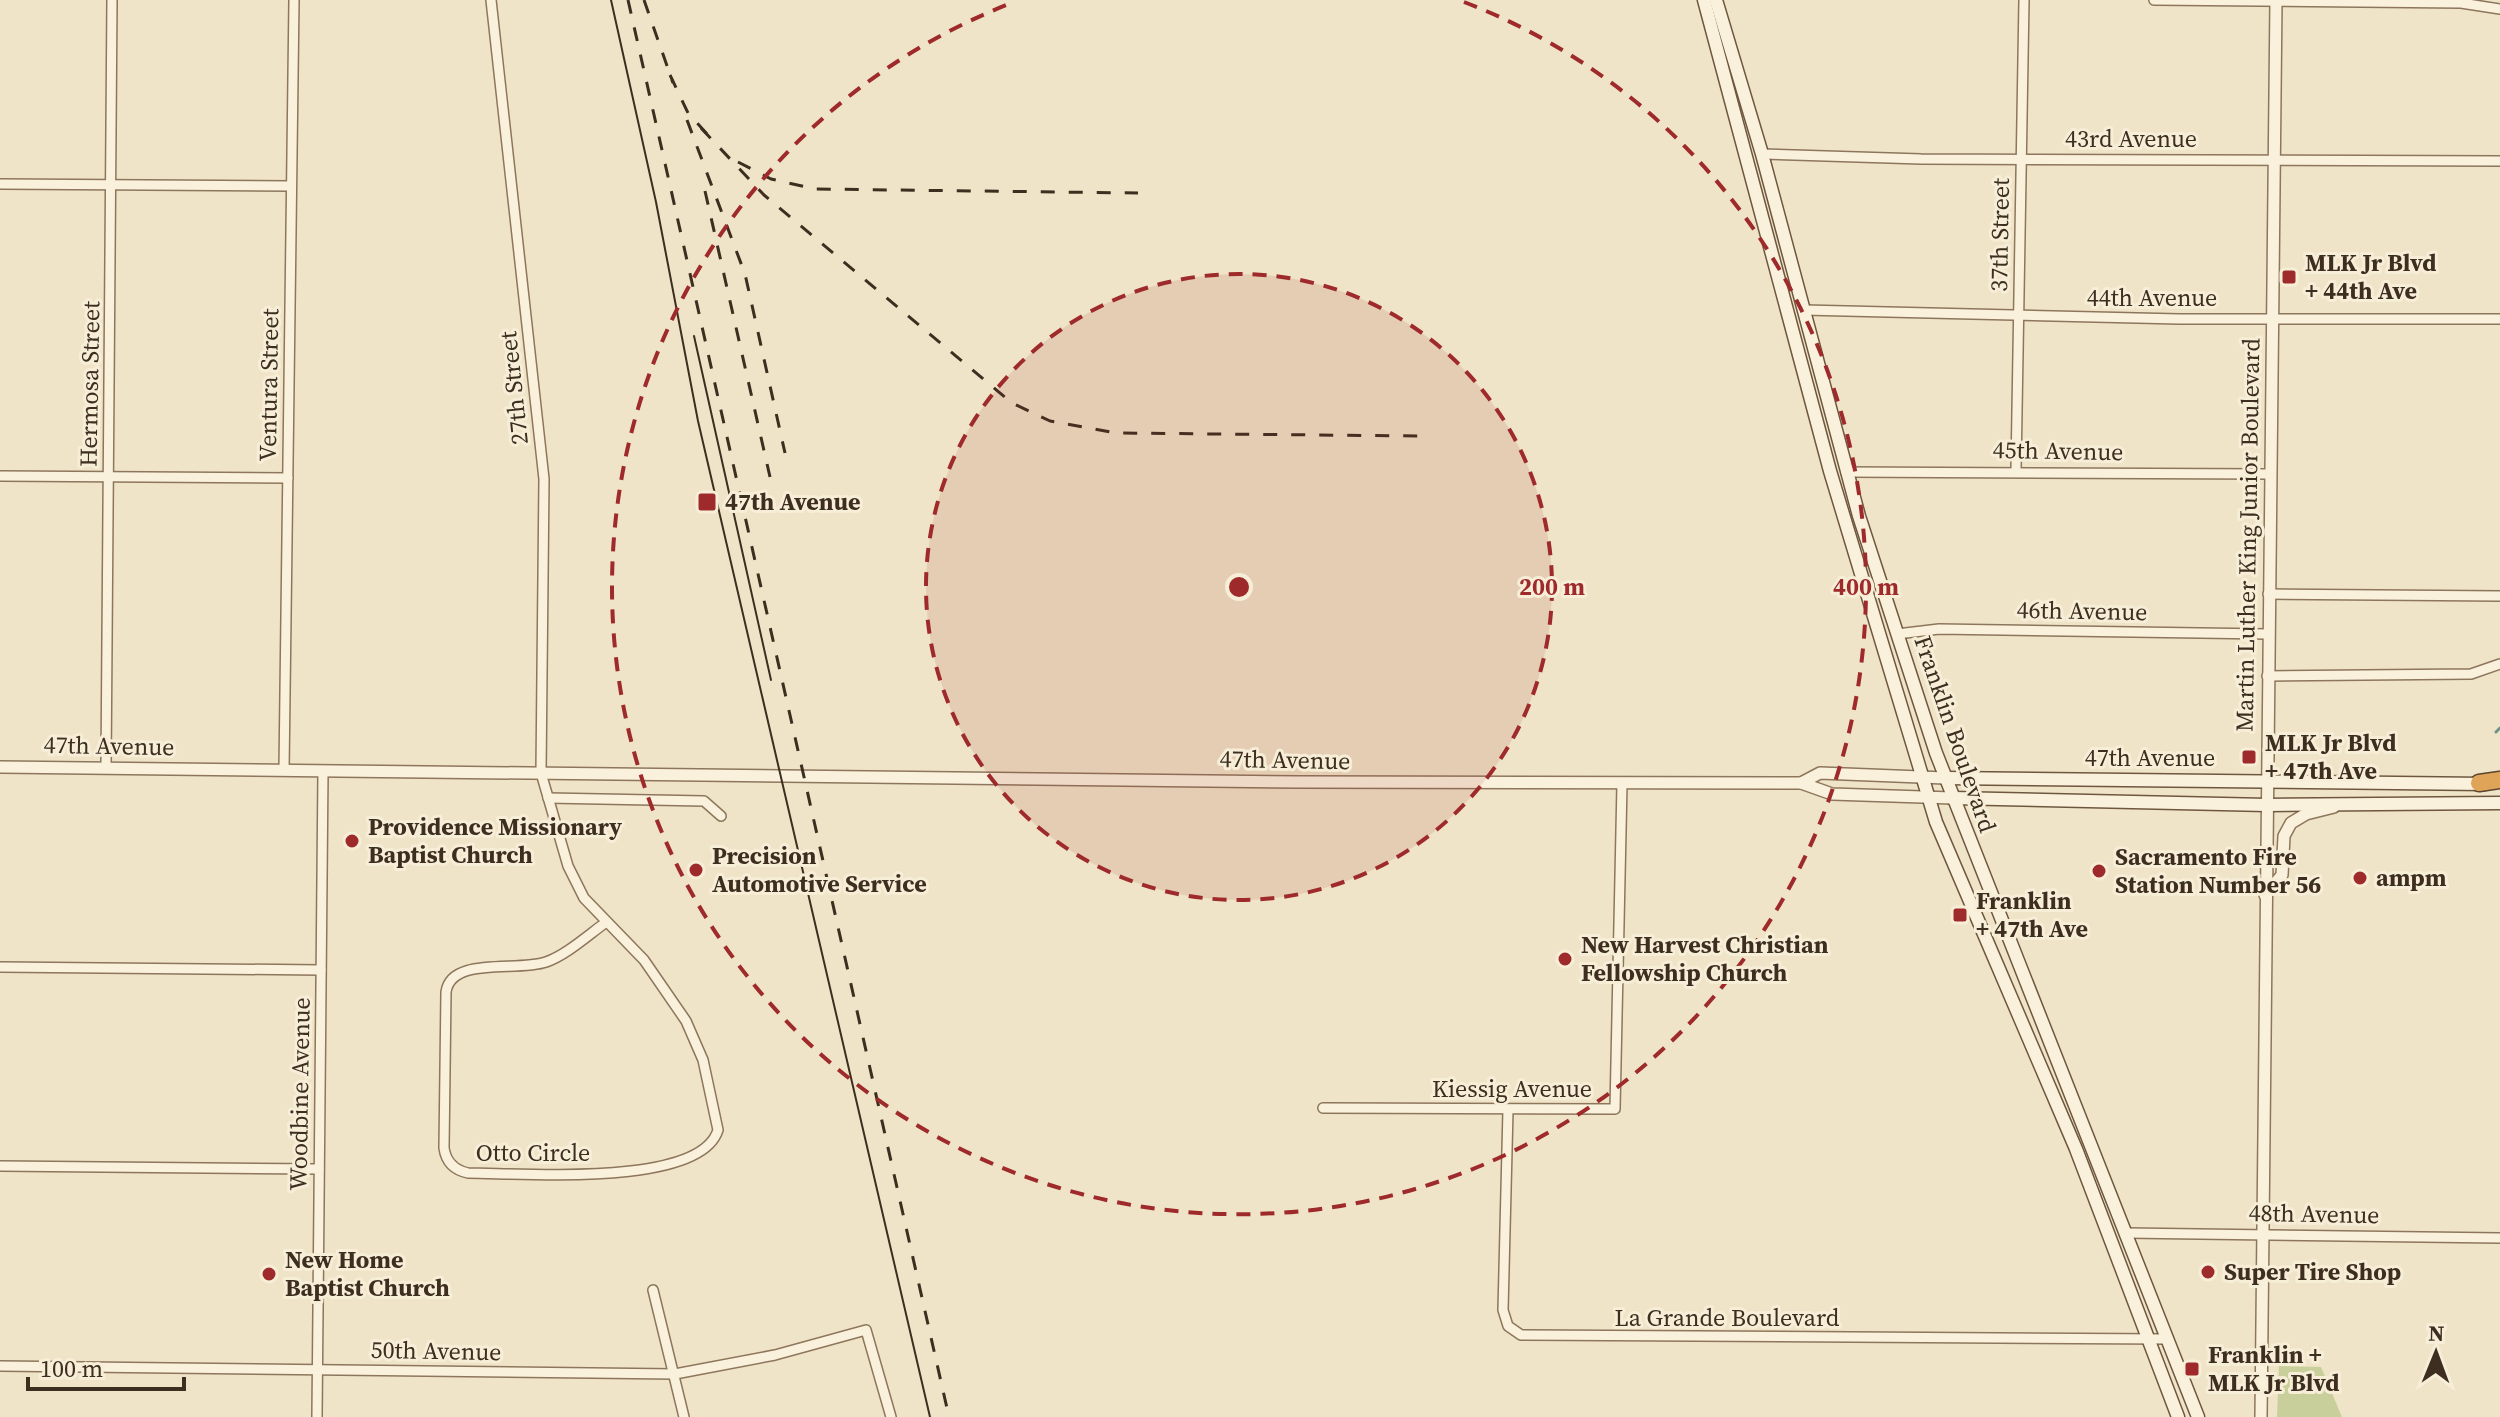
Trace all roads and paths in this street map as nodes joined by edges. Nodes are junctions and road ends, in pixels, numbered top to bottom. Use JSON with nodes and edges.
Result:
{"nodes":[{"id":1,"x":112,"y":0,"type":"edge"},
{"id":2,"x":294,"y":0,"type":"edge"},
{"id":3,"x":491,"y":0,"type":"edge"},
{"id":4,"x":1704,"y":0,"type":"edge"},
{"id":5,"x":1716,"y":0,"type":"edge"},
{"id":6,"x":2024,"y":0,"type":"edge"},
{"id":7,"x":2154,"y":0,"type":"edge"},
{"id":8,"x":2276,"y":1,"type":"edge"},
{"id":9,"x":2500,"y":9,"type":"edge"},
{"id":10,"x":1762,"y":154,"type":"junction"},
{"id":11,"x":2021,"y":159,"type":"junction"},
{"id":12,"x":2275,"y":159,"type":"junction"},
{"id":13,"x":2500,"y":161,"type":"edge"},
{"id":14,"x":0,"y":184,"type":"edge"},
{"id":15,"x":112,"y":185,"type":"junction"},
{"id":16,"x":291,"y":186,"type":"junction"},
{"id":17,"x":1804,"y":310,"type":"junction"},
{"id":18,"x":2019,"y":317,"type":"junction"},
{"id":19,"x":2272,"y":318,"type":"junction"},
{"id":20,"x":2500,"y":319,"type":"edge"},
{"id":21,"x":1829,"y":409,"type":"junction"},
{"id":22,"x":2016,"y":470,"type":"junction"},
{"id":23,"x":1846,"y":472,"type":"junction"},
{"id":24,"x":2269,"y":474,"type":"junction"},
{"id":25,"x":0,"y":476,"type":"edge"},
{"id":26,"x":110,"y":477,"type":"junction"},
{"id":27,"x":288,"y":478,"type":"junction"},
{"id":28,"x":1845,"y":519,"type":"junction"},
{"id":29,"x":2268,"y":594,"type":"junction"},
{"id":30,"x":2500,"y":596,"type":"edge"},
{"id":31,"x":1886,"y":600,"type":"junction"},
{"id":32,"x":1897,"y":634,"type":"junction"},
{"id":33,"x":2267,"y":634,"type":"junction"},
{"id":34,"x":2500,"y":664,"type":"edge"},
{"id":35,"x":2267,"y":676,"type":"junction"},
{"id":36,"x":0,"y":767,"type":"edge"},
{"id":37,"x":106,"y":768,"type":"junction"},
{"id":38,"x":284,"y":770,"type":"junction"},
{"id":39,"x":323,"y":771,"type":"junction"},
{"id":40,"x":541,"y":773,"type":"junction"},
{"id":41,"x":1925,"y":777,"type":"junction"},
{"id":42,"x":1945,"y":778,"type":"junction"},
{"id":43,"x":2267,"y":781,"type":"junction"},
{"id":44,"x":2500,"y":782,"type":"edge"},
{"id":45,"x":1801,"y":783,"type":"junction"},
{"id":46,"x":2479,"y":783,"type":"joint"},
{"id":47,"x":1622,"y":784,"type":"junction"},
{"id":48,"x":1930,"y":797,"type":"junction"},
{"id":49,"x":548,"y":798,"type":"junction"},
{"id":50,"x":1952,"y":798,"type":"junction"},
{"id":51,"x":2349,"y":803,"type":"junction"},
{"id":52,"x":2500,"y":803,"type":"edge"},
{"id":53,"x":2267,"y":805,"type":"junction"},
{"id":54,"x":721,"y":816,"type":"dead end"},
{"id":55,"x":2265,"y":896,"type":"junction"},
{"id":56,"x":605,"y":923,"type":"junction"},
{"id":57,"x":0,"y":967,"type":"edge"},
{"id":58,"x":321,"y":970,"type":"junction"},
{"id":59,"x":1323,"y":1108,"type":"dead end"},
{"id":60,"x":1508,"y":1110,"type":"junction"},
{"id":61,"x":0,"y":1166,"type":"edge"},
{"id":62,"x":319,"y":1169,"type":"junction"},
{"id":63,"x":2261,"y":1232,"type":"junction"},
{"id":64,"x":2127,"y":1233,"type":"junction"},
{"id":65,"x":2500,"y":1238,"type":"edge"},
{"id":66,"x":653,"y":1290,"type":"dead end"},
{"id":67,"x":2146,"y":1339,"type":"junction"},
{"id":68,"x":2168,"y":1339,"type":"junction"},
{"id":69,"x":0,"y":1366,"type":"edge"},
{"id":70,"x":317,"y":1370,"type":"junction"},
{"id":71,"x":675,"y":1374,"type":"junction"},
{"id":72,"x":2260,"y":1411,"type":"edge"},
{"id":73,"x":317,"y":1417,"type":"edge"},
{"id":74,"x":684,"y":1417,"type":"edge"},
{"id":75,"x":891,"y":1417,"type":"edge"},
{"id":76,"x":2178,"y":1417,"type":"edge"},
{"id":77,"x":2198,"y":1417,"type":"edge"},
{"id":78,"x":2253,"y":1417,"type":"edge"}],
"edges":[{"from":1,"to":15,"type":"street","name":"Hermosa Street"},
{"from":2,"to":16,"type":"street","name":"Ventura Street"},
{"from":3,"to":40,"type":"street","name":"27th Street"},
{"from":4,"to":28,"type":"main road","name":"Franklin Boulevard"},
{"from":5,"to":10,"type":"main road","name":"Franklin Boulevard"},
{"from":6,"to":11,"type":"street","name":"37th Street"},
{"from":7,"to":8,"type":"street"},
{"from":8,"to":9,"type":"street"},
{"from":8,"to":12,"type":"street","name":"Martin Luther King Junior Boulevard"},
{"from":10,"to":11,"type":"street","name":"43rd Avenue"},
{"from":10,"to":17,"type":"main road","name":"Franklin Boulevard"},
{"from":11,"to":12,"type":"street","name":"43rd Avenue"},
{"from":11,"to":18,"type":"street","name":"37th Street"},
{"from":12,"to":13,"type":"street","name":"43rd Avenue"},
{"from":12,"to":19,"type":"street","name":"Martin Luther King Junior Boulevard"},
{"from":14,"to":15,"type":"street"},
{"from":15,"to":16,"type":"street"},
{"from":15,"to":26,"type":"street","name":"Hermosa Street"},
{"from":16,"to":27,"type":"street","name":"Ventura Street"},
{"from":17,"to":18,"type":"street","name":"44th Avenue"},
{"from":17,"to":21,"type":"main road","name":"Franklin Boulevard"},
{"from":18,"to":19,"type":"street","name":"44th Avenue"},
{"from":18,"to":22,"type":"street","name":"37th Street"},
{"from":19,"to":20,"type":"street","name":"44th Avenue"},
{"from":19,"to":24,"type":"street","name":"Martin Luther King Junior Boulevard"},
{"from":21,"to":23,"type":"main road","name":"Franklin Boulevard"},
{"from":21,"to":28,"type":"main road"},
{"from":22,"to":23,"type":"street","name":"45th Avenue"},
{"from":22,"to":24,"type":"street","name":"45th Avenue"},
{"from":23,"to":31,"type":"main road","name":"Franklin Boulevard"},
{"from":24,"to":29,"type":"street","name":"Martin Luther King Junior Boulevard"},
{"from":25,"to":26,"type":"street"},
{"from":26,"to":27,"type":"street"},
{"from":26,"to":37,"type":"street","name":"Hermosa Street"},
{"from":27,"to":38,"type":"street","name":"Ventura Street"},
{"from":28,"to":31,"type":"main road"},
{"from":28,"to":41,"type":"main road","name":"Franklin Boulevard"},
{"from":29,"to":30,"type":"street"},
{"from":29,"to":33,"type":"street","name":"Martin Luther King Junior Boulevard"},
{"from":31,"to":32,"type":"main road","name":"Franklin Boulevard"},
{"from":32,"to":33,"type":"street","name":"46th Avenue"},
{"from":32,"to":42,"type":"main road","name":"Franklin Boulevard"},
{"from":33,"to":35,"type":"street","name":"Martin Luther King Junior Boulevard"},
{"from":34,"to":35,"type":"street"},
{"from":35,"to":43,"type":"street","name":"Martin Luther King Junior Boulevard"},
{"from":36,"to":37,"type":"street","name":"47th Avenue"},
{"from":37,"to":38,"type":"street","name":"47th Avenue"},
{"from":38,"to":39,"type":"street","name":"47th Avenue"},
{"from":39,"to":40,"type":"street","name":"47th Avenue"},
{"from":39,"to":58,"type":"street","name":"Woodbine Avenue"},
{"from":40,"to":47,"type":"street","name":"47th Avenue"},
{"from":40,"to":49,"type":"street","name":"Otto Circle"},
{"from":41,"to":42,"type":"street","name":"47th Avenue"},
{"from":41,"to":45,"type":"street","name":"47th Avenue"},
{"from":41,"to":48,"type":"main road","name":"Franklin Boulevard"},
{"from":42,"to":43,"type":"main road","name":"47th Avenue"},
{"from":42,"to":50,"type":"main road","name":"Franklin Boulevard"},
{"from":43,"to":46,"type":"main road","name":"47th Avenue"},
{"from":43,"to":53,"type":"street","name":"Martin Luther King Junior Boulevard"},
{"from":44,"to":46,"type":"highway"},
{"from":45,"to":47,"type":"street","name":"47th Avenue"},
{"from":45,"to":48,"type":"street","name":"47th Avenue"},
{"from":47,"to":60,"type":"street","name":"Kiessig Avenue"},
{"from":48,"to":50,"type":"street","name":"47th Avenue"},
{"from":48,"to":67,"type":"main road","name":"Franklin Boulevard"},
{"from":49,"to":54,"type":"street"},
{"from":49,"to":56,"type":"street","name":"Otto Circle"},
{"from":50,"to":53,"type":"main road","name":"47th Avenue"},
{"from":50,"to":64,"type":"main road","name":"Franklin Boulevard"},
{"from":51,"to":52,"type":"main road","name":"47th Avenue"},
{"from":51,"to":53,"type":"main road","name":"47th Avenue"},
{"from":51,"to":55,"type":"street"},
{"from":53,"to":55,"type":"street","name":"Martin Luther King Junior Boulevard"},
{"from":55,"to":63,"type":"street","name":"Martin Luther King Junior Boulevard"},
{"from":56,"to":56,"type":"street","name":"Otto Circle"},
{"from":57,"to":58,"type":"street"},
{"from":58,"to":62,"type":"street","name":"Woodbine Avenue"},
{"from":59,"to":60,"type":"street","name":"Kiessig Avenue"},
{"from":60,"to":67,"type":"street","name":"La Grande Boulevard"},
{"from":61,"to":62,"type":"street"},
{"from":62,"to":70,"type":"street","name":"Woodbine Avenue"},
{"from":63,"to":64,"type":"street","name":"48th Avenue"},
{"from":63,"to":65,"type":"street","name":"48th Avenue"},
{"from":63,"to":72,"type":"street","name":"Martin Luther King Junior Boulevard"},
{"from":64,"to":68,"type":"main road","name":"Franklin Boulevard"},
{"from":66,"to":71,"type":"street"},
{"from":67,"to":68,"type":"street","name":"La Grande Boulevard"},
{"from":67,"to":76,"type":"main road","name":"Franklin Boulevard"},
{"from":68,"to":77,"type":"main road","name":"Franklin Boulevard"},
{"from":69,"to":70,"type":"street","name":"50th Avenue"},
{"from":70,"to":71,"type":"street","name":"50th Avenue"},
{"from":70,"to":73,"type":"street","name":"Woodbine Avenue"},
{"from":71,"to":74,"type":"street"},
{"from":71,"to":75,"type":"street","name":"50th Avenue"},
{"from":72,"to":78,"type":"street","name":"Martin Luther King Junior Boulevard"}]}
